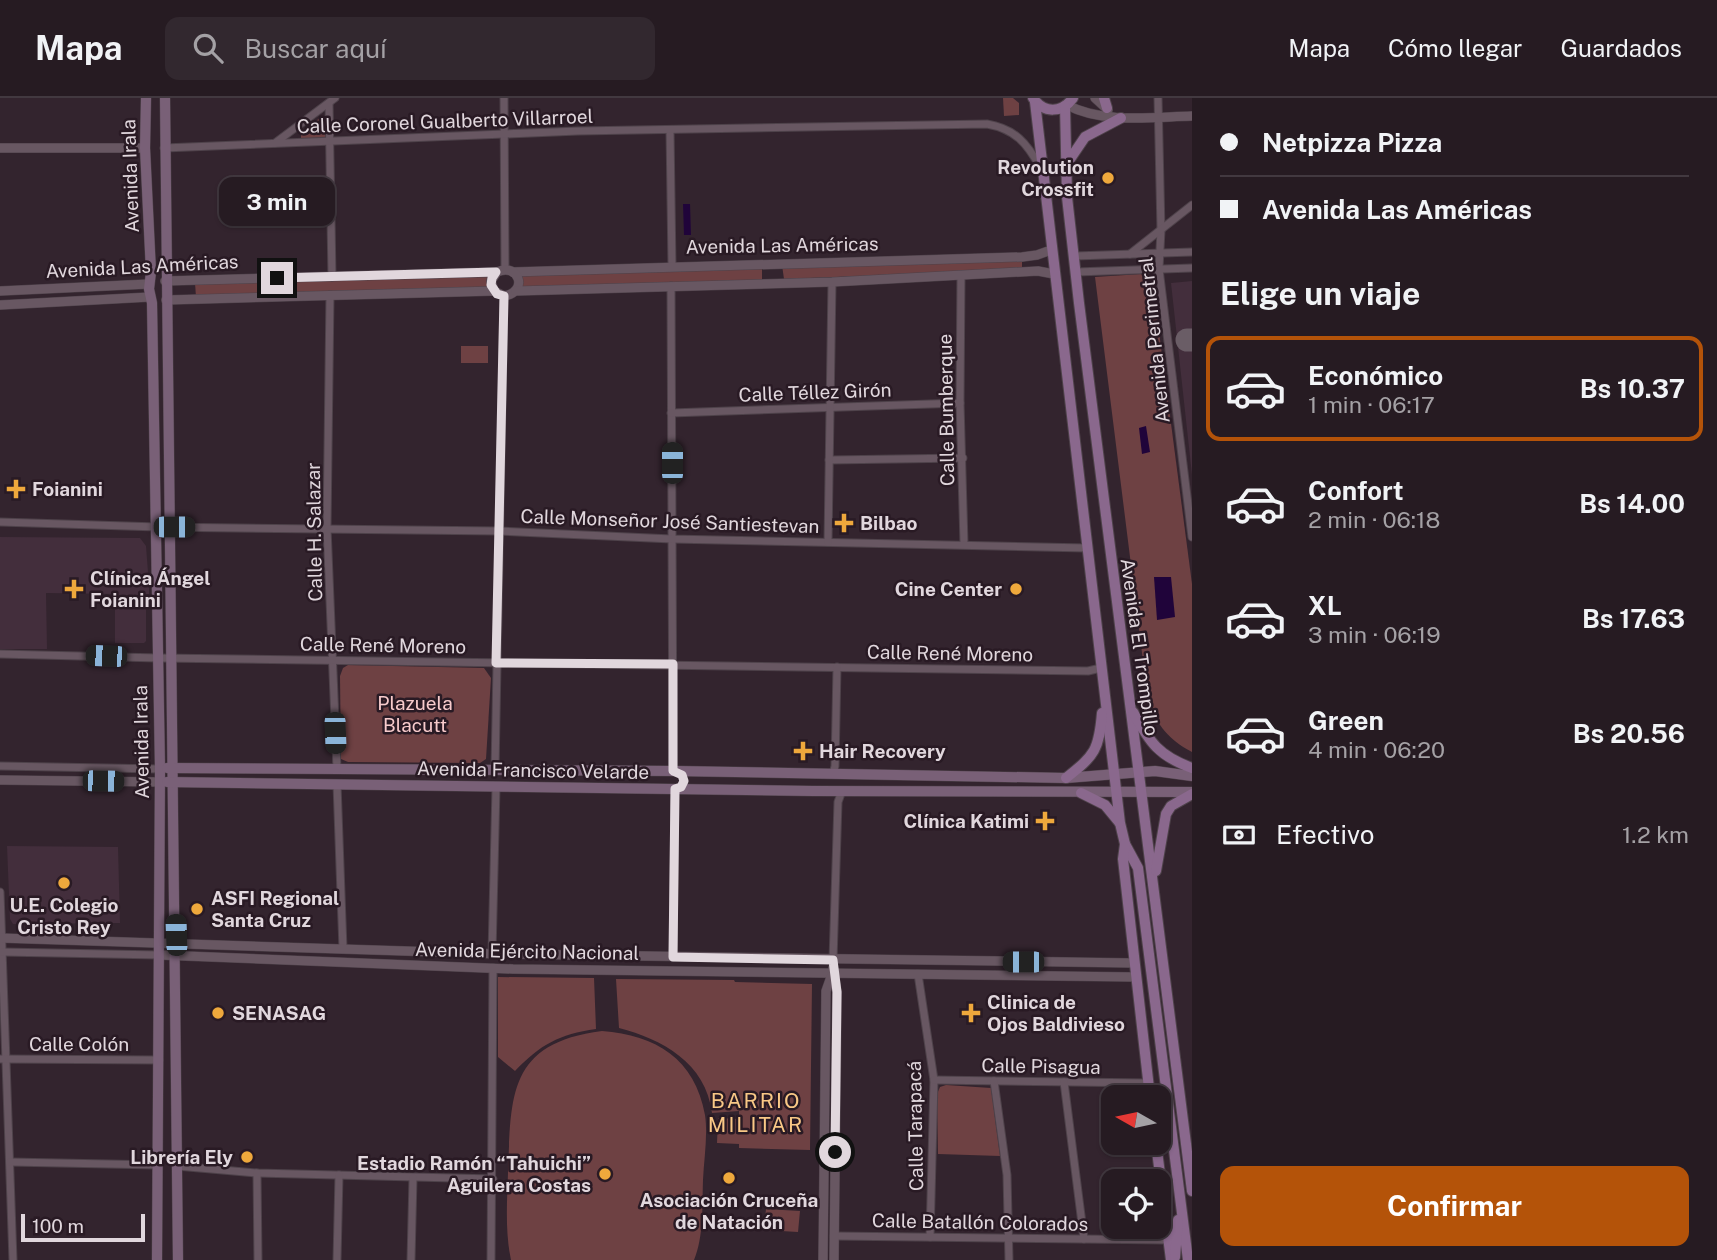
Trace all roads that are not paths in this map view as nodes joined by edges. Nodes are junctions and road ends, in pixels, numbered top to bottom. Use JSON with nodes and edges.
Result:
{"nodes":[{"id":1,"x":146,"y":98,"type":"edge"},
{"id":2,"x":164,"y":98,"type":"edge"},
{"id":3,"x":503,"y":98,"type":"edge"},
{"id":4,"x":1095,"y":98,"type":"edge"},
{"id":5,"x":1158,"y":98,"type":"edge"},
{"id":6,"x":332,"y":100,"type":"edge"},
{"id":7,"x":1034,"y":100,"type":"edge"},
{"id":8,"x":1068,"y":103,"type":"edge"},
{"id":9,"x":1111,"y":110,"type":"edge"},
{"id":10,"x":1192,"y":116,"type":"edge"},
{"id":11,"x":1158,"y":117,"type":"junction"},
{"id":12,"x":670,"y":130,"type":"junction"},
{"id":13,"x":503,"y":135,"type":"junction"},
{"id":14,"x":331,"y":142,"type":"junction"},
{"id":15,"x":274,"y":144,"type":"junction"},
{"id":16,"x":0,"y":148,"type":"edge"},
{"id":17,"x":145,"y":148,"type":"junction"},
{"id":18,"x":164,"y":148,"type":"junction"},
{"id":19,"x":1065,"y":168,"type":"junction"},
{"id":20,"x":1042,"y":169,"type":"junction"},
{"id":21,"x":1192,"y":205,"type":"edge"},
{"id":22,"x":1161,"y":230,"type":"junction"},
{"id":23,"x":1051,"y":250,"type":"junction"},
{"id":24,"x":1192,"y":252,"type":"edge"},
{"id":25,"x":1161,"y":254,"type":"junction"},
{"id":26,"x":1129,"y":255,"type":"junction"},
{"id":27,"x":1074,"y":256,"type":"junction"},
{"id":28,"x":1022,"y":257,"type":"junction"},
{"id":29,"x":772,"y":264,"type":"junction"},
{"id":30,"x":672,"y":266,"type":"junction"},
{"id":31,"x":1192,"y":268,"type":"edge"},
{"id":32,"x":1160,"y":269,"type":"junction"},
{"id":33,"x":505,"y":271,"type":"junction"},
{"id":34,"x":1021,"y":272,"type":"junction"},
{"id":35,"x":1076,"y":272,"type":"junction"},
{"id":36,"x":1054,"y":274,"type":"junction"},
{"id":37,"x":961,"y":275,"type":"junction"},
{"id":38,"x":332,"y":277,"type":"junction"},
{"id":39,"x":194,"y":280,"type":"junction"},
{"id":40,"x":166,"y":281,"type":"junction"},
{"id":41,"x":832,"y":282,"type":"junction"},
{"id":42,"x":772,"y":283,"type":"junction"},
{"id":43,"x":149,"y":284,"type":"junction"},
{"id":44,"x":671,"y":286,"type":"junction"},
{"id":45,"x":0,"y":291,"type":"edge"},
{"id":46,"x":494,"y":291,"type":"junction"},
{"id":47,"x":516,"y":291,"type":"junction"},
{"id":48,"x":330,"y":295,"type":"junction"},
{"id":49,"x":150,"y":296,"type":"junction"},
{"id":50,"x":504,"y":296,"type":"junction"},
{"id":51,"x":166,"y":300,"type":"junction"},
{"id":52,"x":194,"y":300,"type":"junction"},
{"id":53,"x":0,"y":305,"type":"edge"},
{"id":54,"x":960,"y":403,"type":"junction"},
{"id":55,"x":829,"y":406,"type":"junction"},
{"id":56,"x":671,"y":413,"type":"junction"},
{"id":57,"x":963,"y":458,"type":"junction"},
{"id":58,"x":829,"y":460,"type":"junction"},
{"id":59,"x":0,"y":522,"type":"edge"},
{"id":60,"x":156,"y":526,"type":"junction"},
{"id":61,"x":168,"y":527,"type":"junction"},
{"id":62,"x":327,"y":528,"type":"junction"},
{"id":63,"x":499,"y":531,"type":"junction"},
{"id":64,"x":1192,"y":537,"type":"edge"},
{"id":65,"x":673,"y":539,"type":"junction"},
{"id":66,"x":828,"y":542,"type":"junction"},
{"id":67,"x":964,"y":544,"type":"junction"},
{"id":68,"x":1087,"y":548,"type":"junction"},
{"id":69,"x":0,"y":654,"type":"edge"},
{"id":70,"x":158,"y":658,"type":"junction"},
{"id":71,"x":170,"y":658,"type":"junction"},
{"id":72,"x":333,"y":659,"type":"junction"},
{"id":73,"x":496,"y":663,"type":"junction"},
{"id":74,"x":673,"y":664,"type":"junction"},
{"id":75,"x":837,"y":667,"type":"junction"},
{"id":76,"x":1101,"y":668,"type":"junction"},
{"id":77,"x":1104,"y":689,"type":"junction"},
{"id":78,"x":1129,"y":705,"type":"junction"},
{"id":79,"x":0,"y":766,"type":"edge"},
{"id":80,"x":171,"y":768,"type":"junction"},
{"id":81,"x":1192,"y":768,"type":"edge"},
{"id":82,"x":160,"y":769,"type":"junction"},
{"id":83,"x":337,"y":769,"type":"junction"},
{"id":84,"x":495,"y":770,"type":"junction"},
{"id":85,"x":673,"y":771,"type":"junction"},
{"id":86,"x":1138,"y":771,"type":"junction"},
{"id":87,"x":1114,"y":773,"type":"junction"},
{"id":88,"x":833,"y":774,"type":"junction"},
{"id":89,"x":868,"y":775,"type":"junction"},
{"id":90,"x":1192,"y":776,"type":"edge"},
{"id":91,"x":1066,"y":778,"type":"junction"},
{"id":92,"x":0,"y":780,"type":"edge"},
{"id":93,"x":160,"y":782,"type":"junction"},
{"id":94,"x":172,"y":782,"type":"junction"},
{"id":95,"x":337,"y":784,"type":"junction"},
{"id":96,"x":496,"y":787,"type":"junction"},
{"id":97,"x":675,"y":789,"type":"junction"},
{"id":98,"x":813,"y":791,"type":"junction"},
{"id":99,"x":844,"y":791,"type":"junction"},
{"id":100,"x":1117,"y":792,"type":"junction"},
{"id":101,"x":1142,"y":792,"type":"junction"},
{"id":102,"x":1081,"y":793,"type":"junction"},
{"id":103,"x":1192,"y":793,"type":"edge"},
{"id":104,"x":1120,"y":823,"type":"junction"},
{"id":105,"x":1125,"y":844,"type":"junction"},
{"id":106,"x":1154,"y":887,"type":"junction"},
{"id":107,"x":0,"y":892,"type":"edge"},
{"id":108,"x":1,"y":938,"type":"edge"},
{"id":109,"x":160,"y":943,"type":"junction"},
{"id":110,"x":176,"y":944,"type":"junction"},
{"id":111,"x":342,"y":949,"type":"junction"},
{"id":112,"x":2,"y":952,"type":"junction"},
{"id":113,"x":493,"y":954,"type":"junction"},
{"id":114,"x":160,"y":955,"type":"junction"},
{"id":115,"x":176,"y":956,"type":"junction"},
{"id":116,"x":674,"y":957,"type":"junction"},
{"id":117,"x":833,"y":960,"type":"junction"},
{"id":118,"x":334,"y":963,"type":"junction"},
{"id":119,"x":348,"y":963,"type":"junction"},
{"id":120,"x":1133,"y":963,"type":"junction"},
{"id":121,"x":493,"y":968,"type":"junction"},
{"id":122,"x":674,"y":971,"type":"junction"},
{"id":123,"x":832,"y":973,"type":"junction"},
{"id":124,"x":918,"y":974,"type":"junction"},
{"id":125,"x":1135,"y":977,"type":"junction"},
{"id":126,"x":4,"y":1059,"type":"edge"},
{"id":127,"x":159,"y":1060,"type":"junction"},
{"id":128,"x":934,"y":1080,"type":"junction"},
{"id":129,"x":994,"y":1081,"type":"junction"},
{"id":130,"x":1064,"y":1082,"type":"junction"},
{"id":131,"x":1148,"y":1083,"type":"joint"},
{"id":132,"x":830,"y":1128,"type":"junction"},
{"id":133,"x":1157,"y":1155,"type":"edge"},
{"id":134,"x":10,"y":1162,"type":"junction"},
{"id":135,"x":158,"y":1165,"type":"junction"},
{"id":136,"x":177,"y":1166,"type":"junction"},
{"id":137,"x":257,"y":1173,"type":"junction"},
{"id":138,"x":339,"y":1175,"type":"junction"},
{"id":139,"x":413,"y":1178,"type":"junction"},
{"id":140,"x":493,"y":1179,"type":"junction"},
{"id":141,"x":1192,"y":1191,"type":"edge"},
{"id":142,"x":1180,"y":1200,"type":"junction"},
{"id":143,"x":824,"y":1226,"type":"junction"},
{"id":144,"x":834,"y":1226,"type":"junction"},
{"id":145,"x":834,"y":1236,"type":"junction"},
{"id":146,"x":930,"y":1237,"type":"junction"},
{"id":147,"x":1009,"y":1239,"type":"junction"},
{"id":148,"x":1084,"y":1239,"type":"junction"},
{"id":149,"x":1168,"y":1240,"type":"junction"},
{"id":150,"x":13,"y":1260,"type":"edge"},
{"id":151,"x":158,"y":1260,"type":"edge"},
{"id":152,"x":178,"y":1260,"type":"edge"},
{"id":153,"x":258,"y":1260,"type":"edge"},
{"id":154,"x":337,"y":1260,"type":"edge"},
{"id":155,"x":411,"y":1260,"type":"edge"},
{"id":156,"x":491,"y":1260,"type":"edge"},
{"id":157,"x":823,"y":1260,"type":"edge"},
{"id":158,"x":834,"y":1260,"type":"edge"},
{"id":159,"x":1009,"y":1260,"type":"edge"},
{"id":160,"x":1173,"y":1260,"type":"edge"},
{"id":161,"x":1188,"y":1260,"type":"edge"}],
"edges":[{"from":1,"to":17,"type":"main road","name":"Avenida Irala"},
{"from":2,"to":18,"type":"main road","name":"Avenida Irala"},
{"from":3,"to":13,"type":"street"},
{"from":4,"to":9,"type":"street"},
{"from":5,"to":11,"type":"street","name":"Avenida Perimetral"},
{"from":6,"to":14,"type":"street"},
{"from":6,"to":15,"type":"street"},
{"from":7,"to":8,"type":"main road"},
{"from":7,"to":20,"type":"main road","name":"Avenida El Trompillo"},
{"from":8,"to":9,"type":"street"},
{"from":8,"to":19,"type":"main road","name":"Avenida El Trompillo"},
{"from":9,"to":11,"type":"street"},
{"from":9,"to":19,"type":"main road"},
{"from":10,"to":11,"type":"street"},
{"from":11,"to":22,"type":"street","name":"Avenida Perimetral"},
{"from":12,"to":13,"type":"street","name":"Calle Coronel Gualberto Villarroel"},
{"from":12,"to":20,"type":"street","name":"Calle Coronel Gualberto Villarroel"},
{"from":12,"to":30,"type":"street"},
{"from":13,"to":14,"type":"street","name":"Calle Coronel Gualberto Villarroel"},
{"from":13,"to":33,"type":"street"},
{"from":14,"to":15,"type":"street","name":"Calle Coronel Gualberto Villarroel"},
{"from":14,"to":38,"type":"street"},
{"from":15,"to":18,"type":"street","name":"Calle Coronel Gualberto Villarroel"},
{"from":16,"to":17,"type":"street"},
{"from":17,"to":18,"type":"main road"},
{"from":17,"to":43,"type":"main road","name":"Avenida Irala"},
{"from":18,"to":40,"type":"main road","name":"Avenida Irala"},
{"from":19,"to":27,"type":"main road","name":"Avenida El Trompillo"},
{"from":20,"to":23,"type":"main road","name":"Avenida El Trompillo"},
{"from":21,"to":22,"type":"street"},
{"from":22,"to":25,"type":"street","name":"Avenida Perimetral"},
{"from":22,"to":26,"type":"street"},
{"from":23,"to":28,"type":"street","name":"Avenida Las Américas"},
{"from":23,"to":36,"type":"main road","name":"Avenida El Trompillo"},
{"from":24,"to":25,"type":"street"},
{"from":25,"to":26,"type":"street"},
{"from":25,"to":32,"type":"street","name":"Avenida Perimetral"},
{"from":26,"to":27,"type":"street"},
{"from":27,"to":35,"type":"main road","name":"Avenida El Trompillo"},
{"from":28,"to":29,"type":"street","name":"Avenida Las Américas"},
{"from":28,"to":34,"type":"street"},
{"from":29,"to":30,"type":"street","name":"Avenida Las Américas"},
{"from":29,"to":42,"type":"street"},
{"from":30,"to":33,"type":"street","name":"Avenida Las Américas"},
{"from":31,"to":32,"type":"street"},
{"from":32,"to":35,"type":"street"},
{"from":32,"to":64,"type":"street","name":"Avenida Perimetral"},
{"from":33,"to":38,"type":"street","name":"Avenida Las Américas"},
{"from":33,"to":46,"type":"street"},
{"from":33,"to":47,"type":"street"},
{"from":34,"to":36,"type":"street","name":"Avenida Las Américas"},
{"from":34,"to":37,"type":"street","name":"Avenida Las Américas"},
{"from":35,"to":78,"type":"main road","name":"Avenida El Trompillo"},
{"from":36,"to":68,"type":"main road","name":"Avenida El Trompillo"},
{"from":37,"to":41,"type":"street","name":"Avenida Las Américas"},
{"from":37,"to":54,"type":"street","name":"Calle Bumberque"},
{"from":38,"to":39,"type":"street","name":"Avenida Las Américas"},
{"from":39,"to":40,"type":"street","name":"Avenida Las Américas"},
{"from":39,"to":52,"type":"street"},
{"from":40,"to":43,"type":"main road","name":"Avenida Las Américas"},
{"from":40,"to":51,"type":"main road","name":"Avenida Irala"},
{"from":41,"to":42,"type":"street","name":"Avenida Las Américas"},
{"from":41,"to":55,"type":"street"},
{"from":42,"to":44,"type":"street","name":"Avenida Las Américas"},
{"from":43,"to":45,"type":"street","name":"Avenida Las Américas"},
{"from":43,"to":49,"type":"main road","name":"Avenida Irala"},
{"from":44,"to":47,"type":"street","name":"Avenida Las Américas"},
{"from":44,"to":56,"type":"street"},
{"from":46,"to":48,"type":"street","name":"Avenida Las Américas"},
{"from":46,"to":50,"type":"street"},
{"from":47,"to":50,"type":"street"},
{"from":48,"to":52,"type":"street","name":"Avenida Las Américas"},
{"from":48,"to":62,"type":"street","name":"Calle H. Salazar"},
{"from":49,"to":53,"type":"street","name":"Avenida Las Américas"},
{"from":49,"to":60,"type":"main road","name":"Avenida Irala"},
{"from":50,"to":63,"type":"street"},
{"from":51,"to":52,"type":"street","name":"Avenida Las Américas"},
{"from":51,"to":61,"type":"main road","name":"Avenida Irala"},
{"from":54,"to":55,"type":"street","name":"Calle Téllez Girón"},
{"from":54,"to":57,"type":"street","name":"Calle Bumberque"},
{"from":55,"to":56,"type":"street","name":"Calle Téllez Girón"},
{"from":55,"to":58,"type":"street"},
{"from":56,"to":65,"type":"street"},
{"from":57,"to":58,"type":"street"},
{"from":57,"to":67,"type":"street","name":"Calle Bumberque"},
{"from":58,"to":66,"type":"street"},
{"from":59,"to":60,"type":"street","name":"Calle Monseñor José Santiestevan"},
{"from":60,"to":61,"type":"street","name":"Calle Monseñor José Santiestevan"},
{"from":60,"to":70,"type":"main road","name":"Avenida Irala"},
{"from":61,"to":62,"type":"street","name":"Calle Monseñor José Santiestevan"},
{"from":61,"to":71,"type":"main road","name":"Avenida Irala"},
{"from":62,"to":63,"type":"street","name":"Calle Monseñor José Santiestevan"},
{"from":62,"to":72,"type":"street","name":"Calle H. Salazar"},
{"from":63,"to":65,"type":"street","name":"Calle Monseñor José Santiestevan"},
{"from":63,"to":73,"type":"street"},
{"from":65,"to":66,"type":"street","name":"Calle Monseñor José Santiestevan"},
{"from":65,"to":74,"type":"street"},
{"from":66,"to":67,"type":"street","name":"Calle Monseñor José Santiestevan"},
{"from":67,"to":68,"type":"street","name":"Calle Monseñor José Santiestevan"},
{"from":68,"to":76,"type":"main road","name":"Avenida El Trompillo"},
{"from":69,"to":70,"type":"street","name":"Calle René Moreno"},
{"from":70,"to":71,"type":"street","name":"Calle René Moreno"},
{"from":70,"to":82,"type":"main road","name":"Avenida Irala"},
{"from":71,"to":72,"type":"street","name":"Calle René Moreno"},
{"from":71,"to":80,"type":"main road","name":"Avenida Irala"},
{"from":72,"to":73,"type":"street","name":"Calle René Moreno"},
{"from":72,"to":83,"type":"street","name":"Calle H. Salazar"},
{"from":73,"to":74,"type":"street","name":"Calle René Moreno"},
{"from":73,"to":84,"type":"street"},
{"from":74,"to":75,"type":"street","name":"Calle René Moreno"},
{"from":74,"to":85,"type":"street"},
{"from":75,"to":76,"type":"street","name":"Calle René Moreno"},
{"from":75,"to":88,"type":"street"},
{"from":76,"to":77,"type":"main road","name":"Avenida El Trompillo"},
{"from":77,"to":87,"type":"main road","name":"Avenida El Trompillo"},
{"from":77,"to":91,"type":"main road"},
{"from":78,"to":81,"type":"main road"},
{"from":78,"to":86,"type":"main road","name":"Avenida El Trompillo"},
{"from":79,"to":82,"type":"street"},
{"from":80,"to":82,"type":"main road","name":"Avenida Francisco Velarde"},
{"from":80,"to":83,"type":"main road","name":"Avenida Francisco Velarde"},
{"from":80,"to":94,"type":"main road","name":"Avenida Irala"},
{"from":82,"to":93,"type":"main road","name":"Avenida Irala"},
{"from":83,"to":84,"type":"main road","name":"Avenida Francisco Velarde"},
{"from":83,"to":95,"type":"main road"},
{"from":84,"to":85,"type":"main road","name":"Avenida Francisco Velarde"},
{"from":84,"to":96,"type":"main road"},
{"from":85,"to":88,"type":"main road","name":"Avenida Francisco Velarde"},
{"from":85,"to":97,"type":"main road"},
{"from":86,"to":87,"type":"main road","name":"Avenida Francisco Velarde"},
{"from":86,"to":90,"type":"main road","name":"Avenida Francisco Velarde"},
{"from":86,"to":101,"type":"main road","name":"Avenida El Trompillo"},
{"from":87,"to":91,"type":"main road","name":"Avenida Francisco Velarde"},
{"from":87,"to":100,"type":"main road","name":"Avenida El Trompillo"},
{"from":88,"to":89,"type":"main road","name":"Avenida Francisco Velarde"},
{"from":88,"to":98,"type":"main road"},
{"from":89,"to":91,"type":"main road","name":"Avenida Francisco Velarde"},
{"from":89,"to":99,"type":"main road"},
{"from":92,"to":93,"type":"street"},
{"from":93,"to":94,"type":"main road","name":"Avenida Francisco Velarde"},
{"from":93,"to":109,"type":"main road","name":"Avenida Irala"},
{"from":94,"to":95,"type":"main road","name":"Avenida Francisco Velarde"},
{"from":94,"to":110,"type":"main road","name":"Avenida Irala"},
{"from":95,"to":96,"type":"main road","name":"Avenida Francisco Velarde"},
{"from":95,"to":111,"type":"street"},
{"from":96,"to":97,"type":"main road","name":"Avenida Francisco Velarde"},
{"from":96,"to":113,"type":"street"},
{"from":97,"to":98,"type":"main road","name":"Avenida Francisco Velarde"},
{"from":97,"to":116,"type":"street"},
{"from":98,"to":99,"type":"main road","name":"Avenida Francisco Velarde"},
{"from":99,"to":102,"type":"main road","name":"Avenida Francisco Velarde"},
{"from":99,"to":117,"type":"street"},
{"from":100,"to":101,"type":"main road","name":"Avenida Francisco Velarde"},
{"from":100,"to":102,"type":"main road","name":"Avenida Francisco Velarde"},
{"from":100,"to":104,"type":"main road","name":"Avenida El Trompillo"},
{"from":101,"to":103,"type":"main road","name":"Avenida Francisco Velarde"},
{"from":101,"to":106,"type":"main road","name":"Avenida El Trompillo"},
{"from":102,"to":104,"type":"main road"},
{"from":103,"to":106,"type":"main road"},
{"from":104,"to":105,"type":"main road","name":"Avenida El Trompillo"},
{"from":105,"to":120,"type":"main road","name":"Avenida El Trompillo"},
{"from":105,"to":142,"type":"main road","name":"Avenida El Trompillo"},
{"from":106,"to":141,"type":"main road","name":"Avenida El Trompillo"},
{"from":107,"to":108,"type":"street"},
{"from":108,"to":109,"type":"street","name":"Avenida Ejército Nacional"},
{"from":108,"to":112,"type":"street"},
{"from":109,"to":110,"type":"street","name":"Avenida Ejército Nacional"},
{"from":109,"to":114,"type":"main road","name":"Avenida Irala"},
{"from":110,"to":111,"type":"street","name":"Avenida Ejército Nacional"},
{"from":110,"to":115,"type":"main road","name":"Avenida Irala"},
{"from":111,"to":113,"type":"street","name":"Avenida Ejército Nacional"},
{"from":111,"to":118,"type":"street"},
{"from":111,"to":119,"type":"street"},
{"from":112,"to":114,"type":"street","name":"Avenida Ejército Nacional"},
{"from":112,"to":126,"type":"street"},
{"from":113,"to":116,"type":"street","name":"Avenida Ejército Nacional"},
{"from":113,"to":121,"type":"street"},
{"from":113,"to":121,"type":"street"},
{"from":114,"to":115,"type":"street","name":"Avenida Ejército Nacional"},
{"from":114,"to":127,"type":"main road","name":"Avenida Irala"},
{"from":115,"to":118,"type":"street","name":"Avenida Ejército Nacional"},
{"from":115,"to":136,"type":"main road","name":"Avenida Irala"},
{"from":116,"to":117,"type":"street","name":"Avenida Ejército Nacional"},
{"from":116,"to":122,"type":"street"},
{"from":117,"to":120,"type":"street","name":"Avenida Ejército Nacional"},
{"from":117,"to":123,"type":"street"},
{"from":118,"to":119,"type":"street","name":"Avenida Ejército Nacional"},
{"from":119,"to":121,"type":"street","name":"Avenida Ejército Nacional"},
{"from":120,"to":125,"type":"main road","name":"Avenida El Trompillo"},
{"from":121,"to":122,"type":"street","name":"Avenida Ejército Nacional"},
{"from":121,"to":140,"type":"street"},
{"from":122,"to":123,"type":"street","name":"Avenida Ejército Nacional"},
{"from":123,"to":124,"type":"street","name":"Avenida Ejército Nacional"},
{"from":123,"to":132,"type":"street"},
{"from":124,"to":125,"type":"street","name":"Avenida Ejército Nacional"},
{"from":124,"to":128,"type":"street","name":"Calle Tarapacá"},
{"from":125,"to":131,"type":"main road","name":"Avenida El Trompillo"},
{"from":126,"to":127,"type":"street","name":"Calle Colón"},
{"from":126,"to":134,"type":"street"},
{"from":127,"to":135,"type":"main road","name":"Avenida Irala"},
{"from":128,"to":129,"type":"street","name":"Calle Pisagua"},
{"from":128,"to":146,"type":"street","name":"Calle Tarapacá"},
{"from":129,"to":130,"type":"street","name":"Calle Pisagua"},
{"from":129,"to":147,"type":"street"},
{"from":130,"to":131,"type":"street","name":"Calle Pisagua"},
{"from":130,"to":148,"type":"street"},
{"from":132,"to":143,"type":"street"},
{"from":132,"to":144,"type":"street"},
{"from":133,"to":149,"type":"main road"},
{"from":134,"to":135,"type":"street"},
{"from":134,"to":150,"type":"street"},
{"from":135,"to":151,"type":"main road","name":"Avenida Irala"},
{"from":136,"to":137,"type":"street"},
{"from":136,"to":152,"type":"main road","name":"Avenida Irala"},
{"from":137,"to":138,"type":"street"},
{"from":137,"to":153,"type":"street"},
{"from":138,"to":139,"type":"street"},
{"from":138,"to":154,"type":"street"},
{"from":139,"to":140,"type":"street"},
{"from":139,"to":155,"type":"street"},
{"from":140,"to":156,"type":"street"},
{"from":142,"to":160,"type":"main road"},
{"from":142,"to":161,"type":"main road","name":"Avenida El Trompillo"},
{"from":143,"to":144,"type":"street"},
{"from":143,"to":157,"type":"street"},
{"from":144,"to":145,"type":"street"},
{"from":145,"to":146,"type":"street","name":"Calle Batallón Colorados"},
{"from":145,"to":158,"type":"street"},
{"from":146,"to":147,"type":"street","name":"Calle Batallón Colorados"},
{"from":147,"to":148,"type":"street","name":"Calle Batallón Colorados"},
{"from":147,"to":159,"type":"street"},
{"from":148,"to":149,"type":"street","name":"Calle Batallón Colorados"},
{"from":149,"to":160,"type":"main road"}]}
